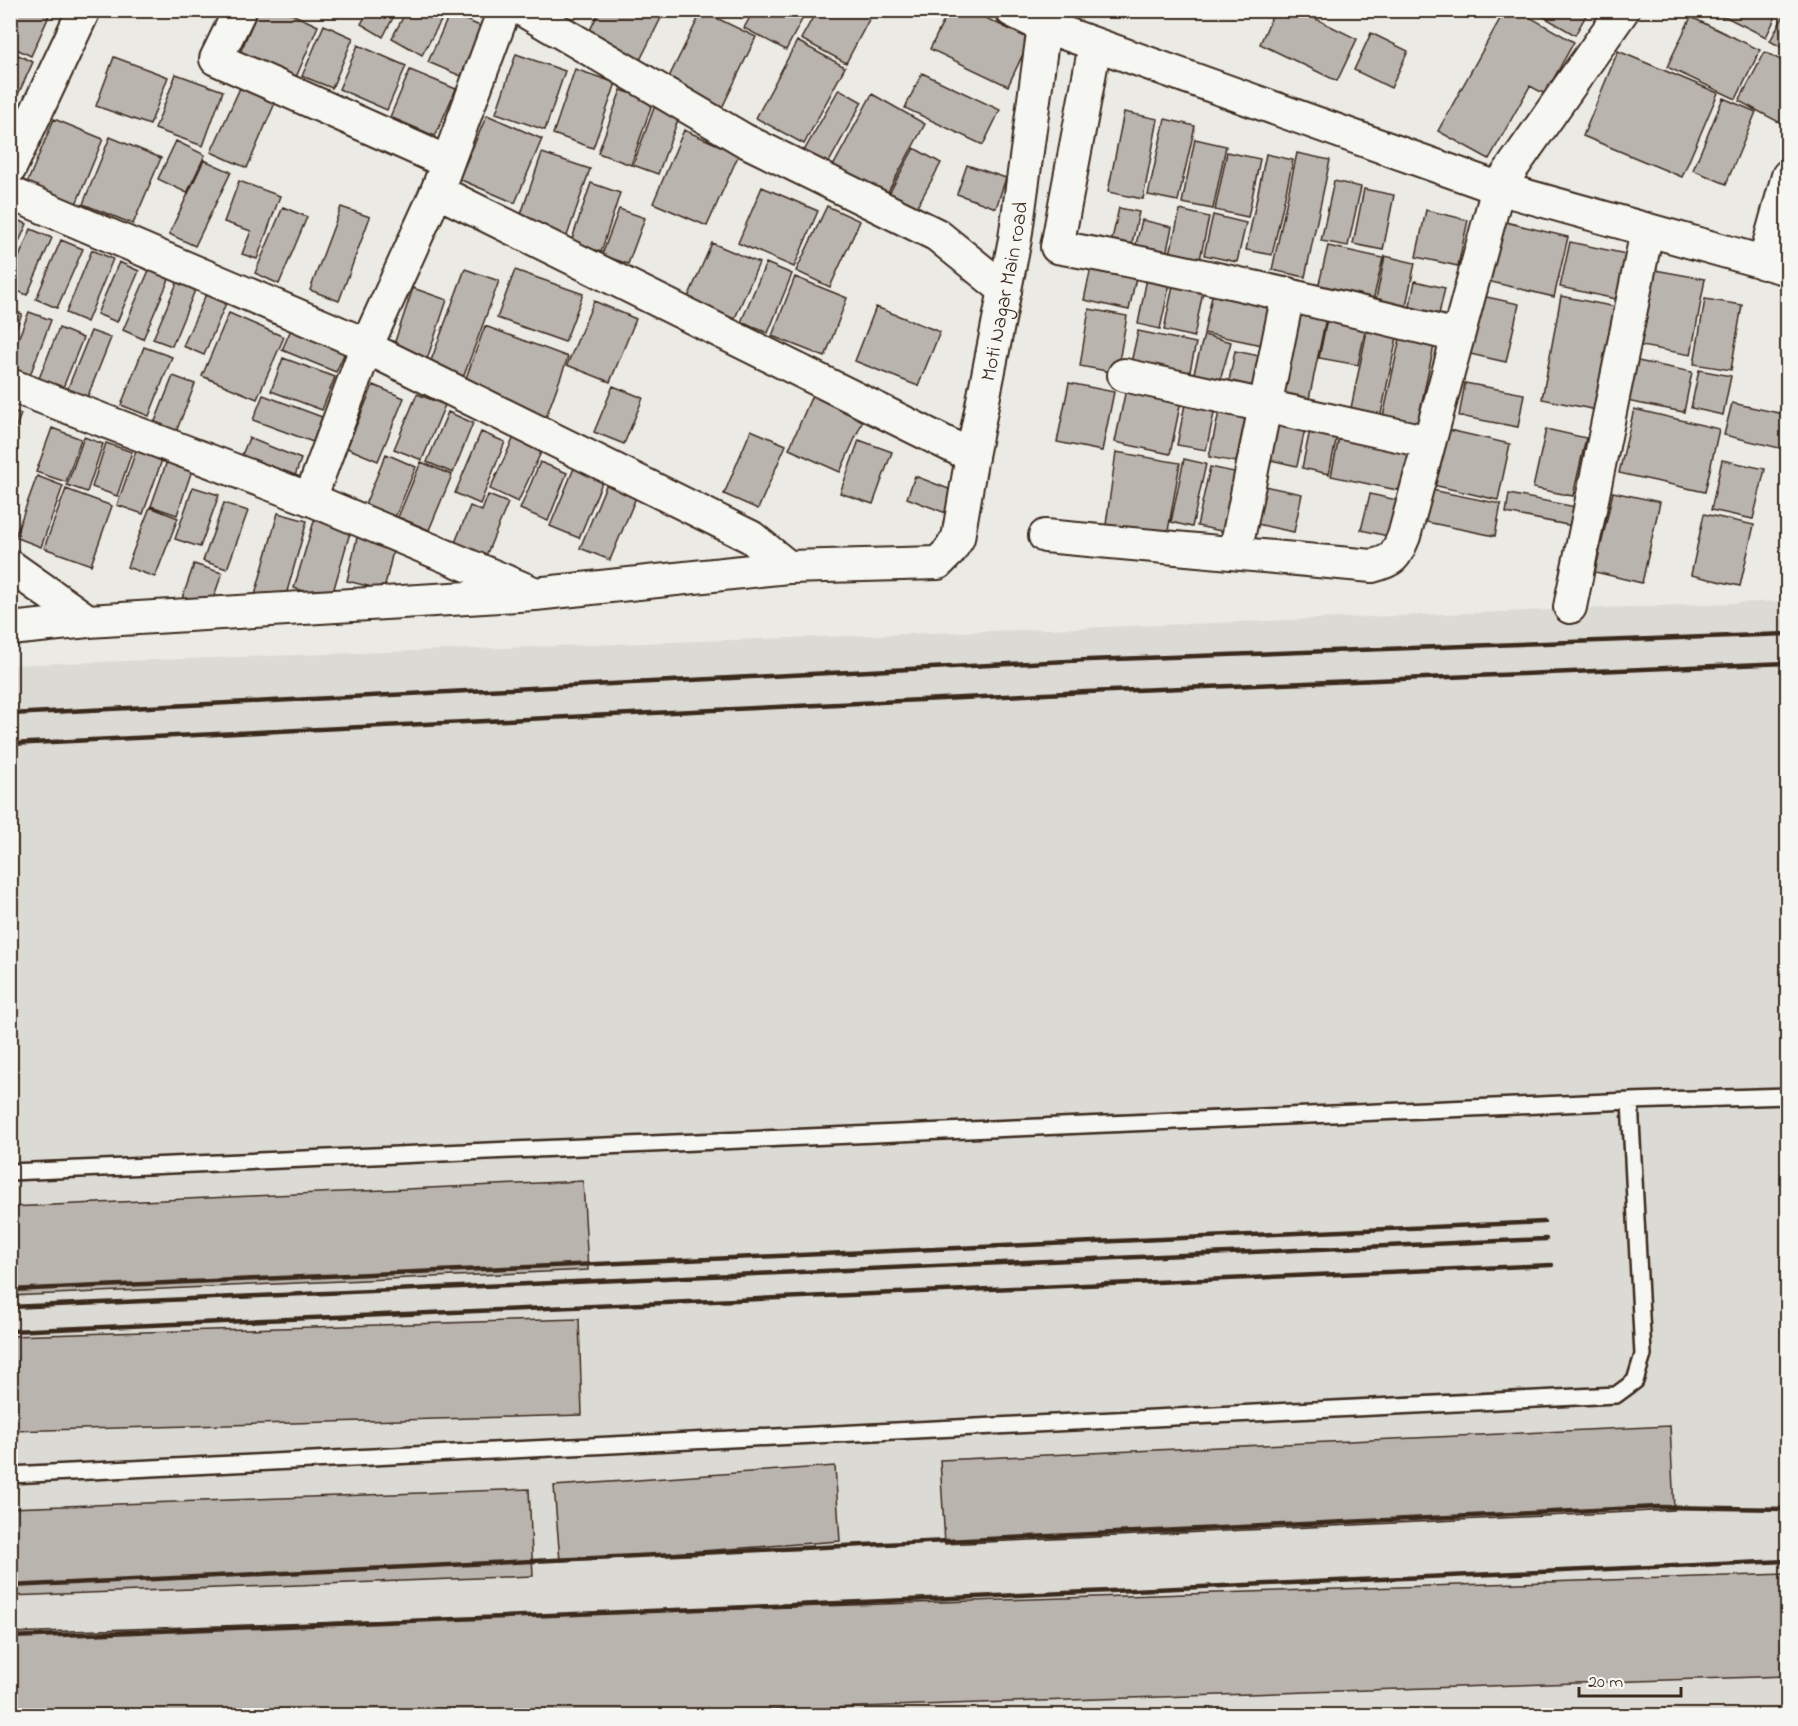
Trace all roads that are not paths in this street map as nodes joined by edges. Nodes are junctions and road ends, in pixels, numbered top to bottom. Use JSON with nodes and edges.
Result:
{"nodes":[{"id":1,"x":84,"y":10,"type":"edge"},
{"id":2,"x":240,"y":10,"type":"edge"},
{"id":3,"x":504,"y":10,"type":"edge"},
{"id":4,"x":523,"y":10,"type":"edge"},
{"id":5,"x":1012,"y":10,"type":"edge"},
{"id":6,"x":1623,"y":10,"type":"edge"},
{"id":7,"x":1045,"y":18,"type":"edge"},
{"id":8,"x":1095,"y":45,"type":"junction"},
{"id":9,"x":447,"y":162,"type":"junction"},
{"id":10,"x":10,"y":168,"type":"edge"},
{"id":11,"x":1788,"y":177,"type":"edge"},
{"id":12,"x":1498,"y":188,"type":"junction"},
{"id":13,"x":437,"y":191,"type":"junction"},
{"id":14,"x":10,"y":193,"type":"edge"},
{"id":15,"x":1647,"y":231,"type":"junction"},
{"id":16,"x":1776,"y":266,"type":"edge"},
{"id":17,"x":1005,"y":290,"type":"junction"},
{"id":18,"x":1288,"y":294,"type":"junction"},
{"id":19,"x":1457,"y":336,"type":"junction"},
{"id":20,"x":367,"y":345,"type":"junction"},
{"id":21,"x":1124,"y":375,"type":"dead end"},
{"id":22,"x":10,"y":385,"type":"edge"},
{"id":23,"x":1265,"y":405,"type":"junction"},
{"id":24,"x":1429,"y":442,"type":"junction"},
{"id":25,"x":972,"y":456,"type":"junction"},
{"id":26,"x":310,"y":499,"type":"junction"},
{"id":27,"x":1045,"y":536,"type":"dead end"},
{"id":28,"x":1236,"y":553,"type":"junction"},
{"id":29,"x":10,"y":566,"type":"edge"},
{"id":30,"x":788,"y":567,"type":"junction"},
{"id":31,"x":535,"y":594,"type":"junction"},
{"id":32,"x":1570,"y":607,"type":"dead end"},
{"id":33,"x":88,"y":621,"type":"junction"},
{"id":34,"x":10,"y":629,"type":"edge"},
{"id":35,"x":1788,"y":1096,"type":"edge"},
{"id":36,"x":1630,"y":1101,"type":"junction"},
{"id":37,"x":10,"y":1172,"type":"edge"},
{"id":38,"x":10,"y":1474,"type":"edge"}],
"edges":[{"from":1,"to":10,"type":"street"},
{"from":2,"to":9,"type":"street"},
{"from":3,"to":9,"type":"street"},
{"from":4,"to":17,"type":"street"},
{"from":5,"to":7,"type":"street"},
{"from":6,"to":12,"type":"street"},
{"from":7,"to":8,"type":"street"},
{"from":7,"to":17,"type":"street","name":"Moti Nagar Main road"},
{"from":8,"to":12,"type":"street"},
{"from":8,"to":18,"type":"street"},
{"from":9,"to":13,"type":"street"},
{"from":11,"to":16,"type":"street"},
{"from":12,"to":15,"type":"street"},
{"from":12,"to":19,"type":"street"},
{"from":13,"to":20,"type":"street"},
{"from":13,"to":25,"type":"street"},
{"from":14,"to":20,"type":"street"},
{"from":15,"to":16,"type":"street"},
{"from":15,"to":32,"type":"street"},
{"from":17,"to":25,"type":"street","name":"Moti Nagar Main road"},
{"from":18,"to":19,"type":"street"},
{"from":18,"to":23,"type":"street"},
{"from":19,"to":24,"type":"street"},
{"from":20,"to":26,"type":"street"},
{"from":20,"to":30,"type":"street"},
{"from":21,"to":23,"type":"street"},
{"from":22,"to":26,"type":"street"},
{"from":23,"to":24,"type":"street"},
{"from":23,"to":28,"type":"street"},
{"from":24,"to":28,"type":"street"},
{"from":25,"to":30,"type":"street","name":"Moti Nagar Main road"},
{"from":26,"to":31,"type":"street"},
{"from":27,"to":28,"type":"street"},
{"from":29,"to":33,"type":"street"},
{"from":30,"to":31,"type":"street"},
{"from":31,"to":33,"type":"street"},
{"from":33,"to":34,"type":"street"},
{"from":35,"to":36,"type":"lane"},
{"from":36,"to":37,"type":"lane"},
{"from":36,"to":38,"type":"lane"}]}
